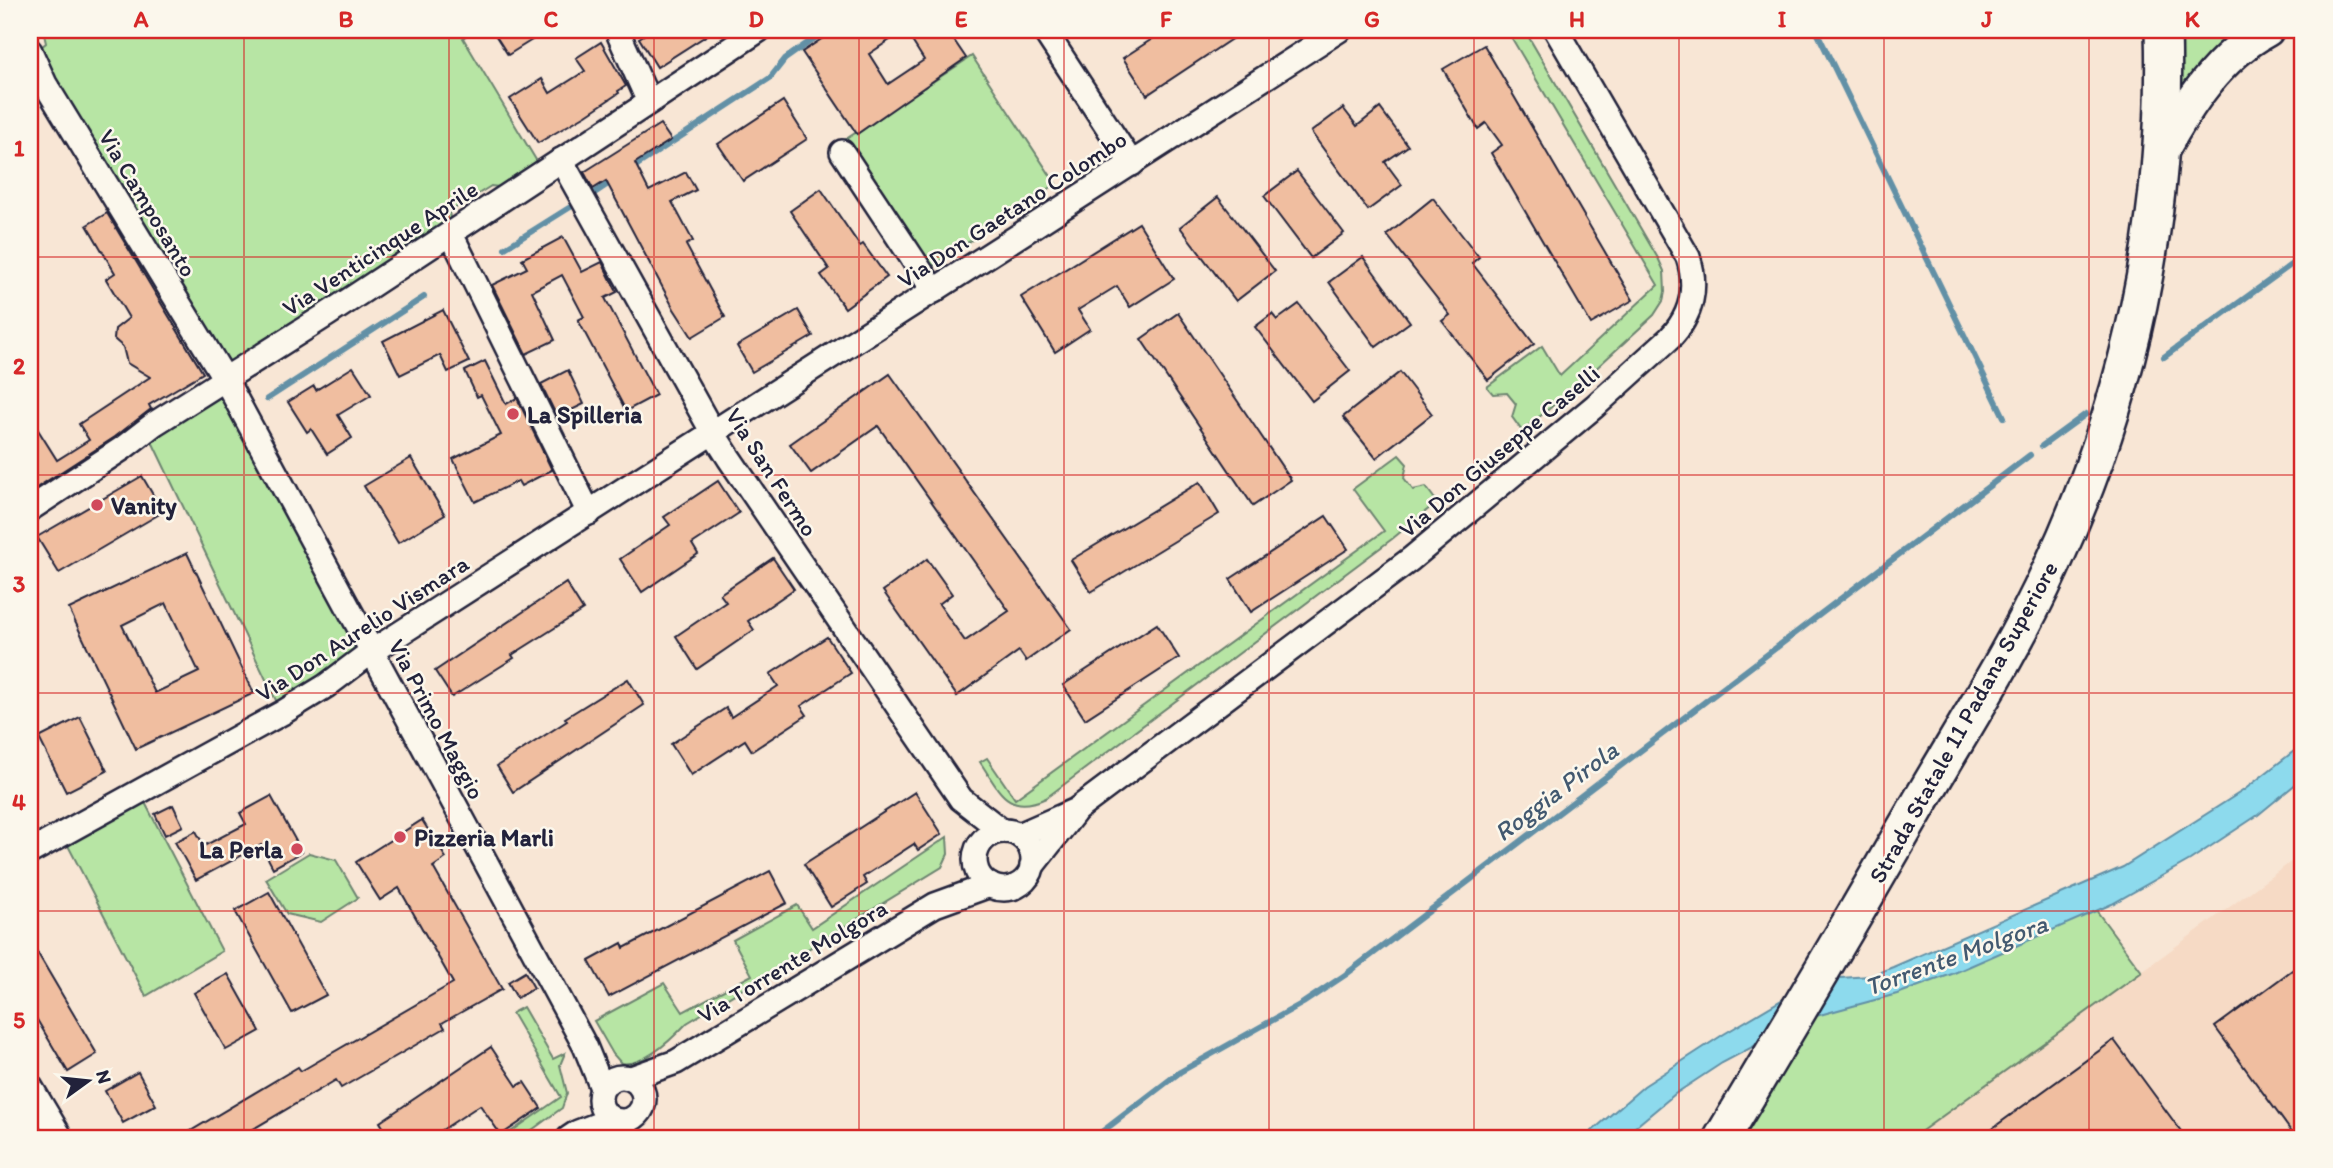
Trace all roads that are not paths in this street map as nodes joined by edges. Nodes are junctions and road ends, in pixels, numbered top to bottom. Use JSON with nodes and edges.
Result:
{"nodes":[{"id":1,"x":617,"y":30,"type":"edge"},
{"id":2,"x":759,"y":30,"type":"edge"},
{"id":3,"x":1044,"y":30,"type":"edge"},
{"id":4,"x":1339,"y":30,"type":"edge"},
{"id":5,"x":1556,"y":30,"type":"edge"},
{"id":6,"x":2163,"y":30,"type":"edge"},
{"id":7,"x":2267,"y":30,"type":"edge"},
{"id":8,"x":30,"y":51,"type":"edge"},
{"id":9,"x":649,"y":102,"type":"junction"},
{"id":10,"x":2162,"y":150,"type":"junction"},
{"id":11,"x":842,"y":152,"type":"dead end"},
{"id":12,"x":561,"y":160,"type":"junction"},
{"id":13,"x":1132,"y":163,"type":"junction"},
{"id":14,"x":451,"y":234,"type":"junction"},
{"id":15,"x":934,"y":291,"type":"junction"},
{"id":16,"x":225,"y":380,"type":"junction"},
{"id":17,"x":713,"y":433,"type":"junction"},
{"id":18,"x":30,"y":509,"type":"edge"},
{"id":19,"x":589,"y":513,"type":"junction"},
{"id":20,"x":371,"y":652,"type":"junction"},
{"id":21,"x":961,"y":799,"type":"junction"},
{"id":22,"x":1076,"y":810,"type":"junction"},
{"id":23,"x":1011,"y":833,"type":"junction"},
{"id":24,"x":30,"y":852,"type":"edge"},
{"id":25,"x":976,"y":856,"type":"junction"},
{"id":26,"x":1032,"y":866,"type":"junction"},
{"id":27,"x":990,"y":885,"type":"junction"},
{"id":28,"x":935,"y":905,"type":"junction"},
{"id":29,"x":585,"y":1046,"type":"junction"},
{"id":30,"x":633,"y":1084,"type":"junction"},
{"id":31,"x":30,"y":1086,"type":"edge"},
{"id":32,"x":605,"y":1105,"type":"junction"},
{"id":33,"x":573,"y":1135,"type":"edge"},
{"id":34,"x":61,"y":1138,"type":"edge"},
{"id":35,"x":1722,"y":1138,"type":"edge"}],
"edges":[{"from":1,"to":9,"type":"street"},
{"from":2,"to":9,"type":"street","name":"Via Venticinque Aprile"},
{"from":3,"to":13,"type":"street"},
{"from":4,"to":13,"type":"street","name":"Via Don Gaetano Colombo"},
{"from":5,"to":22,"type":"street","name":"Via Don Giuseppe Caselli"},
{"from":6,"to":10,"type":"main road","name":"Strada Statale 11 Padana Superiore"},
{"from":7,"to":10,"type":"street"},
{"from":8,"to":16,"type":"street","name":"Via Camposanto"},
{"from":9,"to":12,"type":"street","name":"Via Venticinque Aprile"},
{"from":10,"to":35,"type":"main road","name":"Strada Statale 11 Padana Superiore"},
{"from":11,"to":15,"type":"street"},
{"from":12,"to":14,"type":"street","name":"Via Venticinque Aprile"},
{"from":12,"to":17,"type":"street","name":"Via San Fermo"},
{"from":13,"to":15,"type":"street","name":"Via Don Gaetano Colombo"},
{"from":14,"to":16,"type":"street","name":"Via Venticinque Aprile"},
{"from":14,"to":19,"type":"street"},
{"from":15,"to":17,"type":"street","name":"Via Don Gaetano Colombo"},
{"from":16,"to":18,"type":"street","name":"Via Venticinque Aprile"},
{"from":16,"to":20,"type":"street","name":"Via Primo Maggio"},
{"from":17,"to":19,"type":"street","name":"Via Don Aurelio Vismara"},
{"from":17,"to":21,"type":"street","name":"Via San Fermo"},
{"from":19,"to":20,"type":"street","name":"Via Don Aurelio Vismara"},
{"from":20,"to":24,"type":"street","name":"Via Don Aurelio Vismara"},
{"from":20,"to":29,"type":"street","name":"Via Primo Maggio"},
{"from":21,"to":23,"type":"street"},
{"from":21,"to":25,"type":"street"},
{"from":22,"to":23,"type":"street","name":"Via Don Giuseppe Caselli"},
{"from":22,"to":26,"type":"street","name":"Via Don Giuseppe Caselli"},
{"from":23,"to":25,"type":"street","name":"Via Torrente Molgora"},
{"from":23,"to":26,"type":"street"},
{"from":25,"to":27,"type":"street"},
{"from":25,"to":28,"type":"street","name":"Via Torrente Molgora"},
{"from":26,"to":27,"type":"street","name":"Via Torrente Molgora"},
{"from":27,"to":28,"type":"street","name":"Via Torrente Molgora"},
{"from":28,"to":30,"type":"street","name":"Via Torrente Molgora"},
{"from":29,"to":30,"type":"street","name":"Via Primo Maggio"},
{"from":29,"to":32,"type":"street","name":"Via Primo Maggio"},
{"from":30,"to":32,"type":"street","name":"Via Torrente Molgora"},
{"from":30,"to":32,"type":"street","name":"Via Torrente Molgora"},
{"from":31,"to":34,"type":"street"},
{"from":32,"to":33,"type":"street","name":"Via Torrente Molgora"}]}
